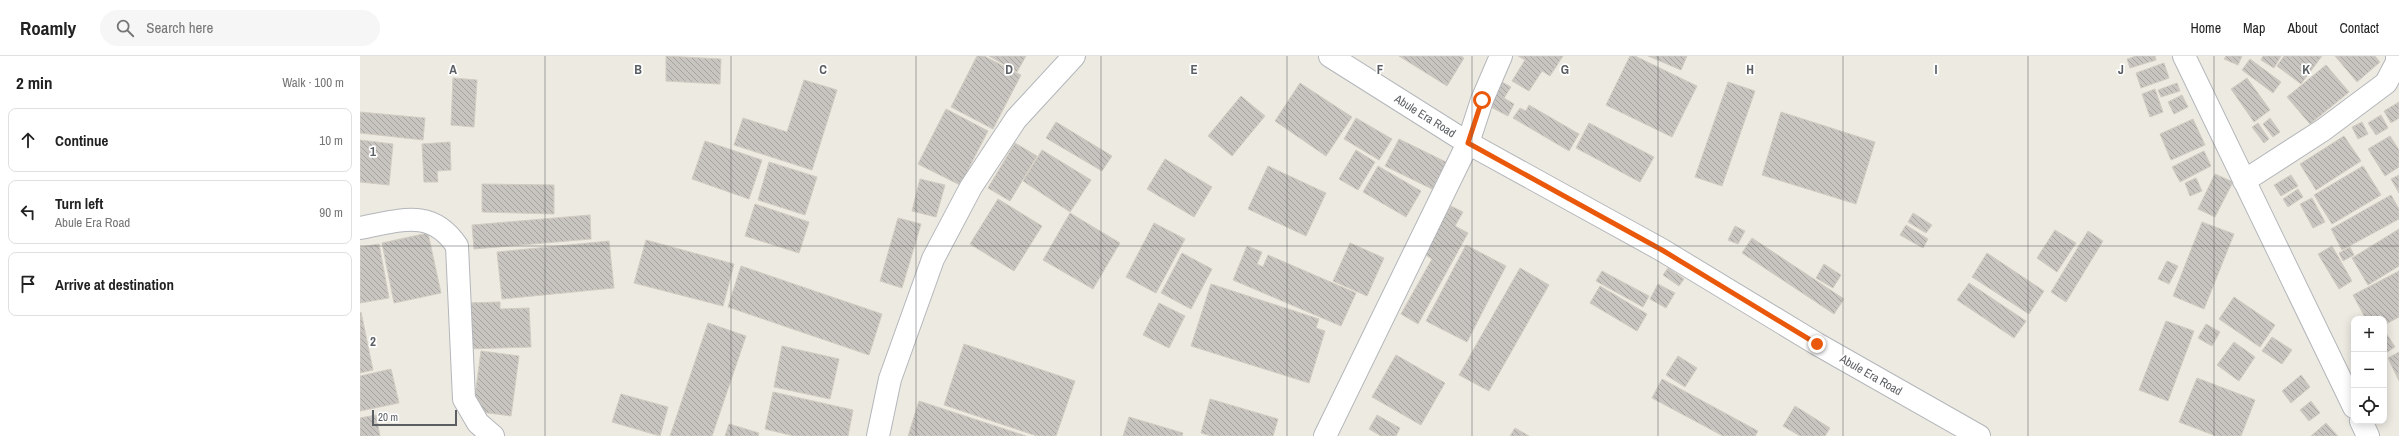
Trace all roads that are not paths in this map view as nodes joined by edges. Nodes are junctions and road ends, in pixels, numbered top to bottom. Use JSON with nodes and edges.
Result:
{"nodes":[{"id":1,"x":1074,"y":56,"type":"edge"},
{"id":2,"x":1330,"y":56,"type":"edge"},
{"id":3,"x":1501,"y":56,"type":"edge"},
{"id":4,"x":2184,"y":56,"type":"edge"},
{"id":5,"x":2397,"y":56,"type":"edge"},
{"id":6,"x":1468,"y":143,"type":"junction"},
{"id":7,"x":2244,"y":181,"type":"junction"},
{"id":8,"x":360,"y":228,"type":"edge"},
{"id":9,"x":2351,"y":401,"type":"edge"},
{"id":10,"x":2362,"y":424,"type":"edge"},
{"id":11,"x":493,"y":436,"type":"edge"},
{"id":12,"x":878,"y":436,"type":"edge"},
{"id":13,"x":1325,"y":436,"type":"edge"},
{"id":14,"x":1979,"y":436,"type":"edge"},
{"id":15,"x":2368,"y":436,"type":"edge"}],
"edges":[{"from":1,"to":12,"type":"street"},
{"from":2,"to":6,"type":"street","name":"Abule Era Road"},
{"from":3,"to":6,"type":"street"},
{"from":4,"to":7,"type":"street"},
{"from":5,"to":7,"type":"street"},
{"from":6,"to":13,"type":"street"},
{"from":6,"to":14,"type":"street","name":"Abule Era Road"},
{"from":7,"to":9,"type":"street"},
{"from":8,"to":11,"type":"street"},
{"from":10,"to":15,"type":"street"}]}
